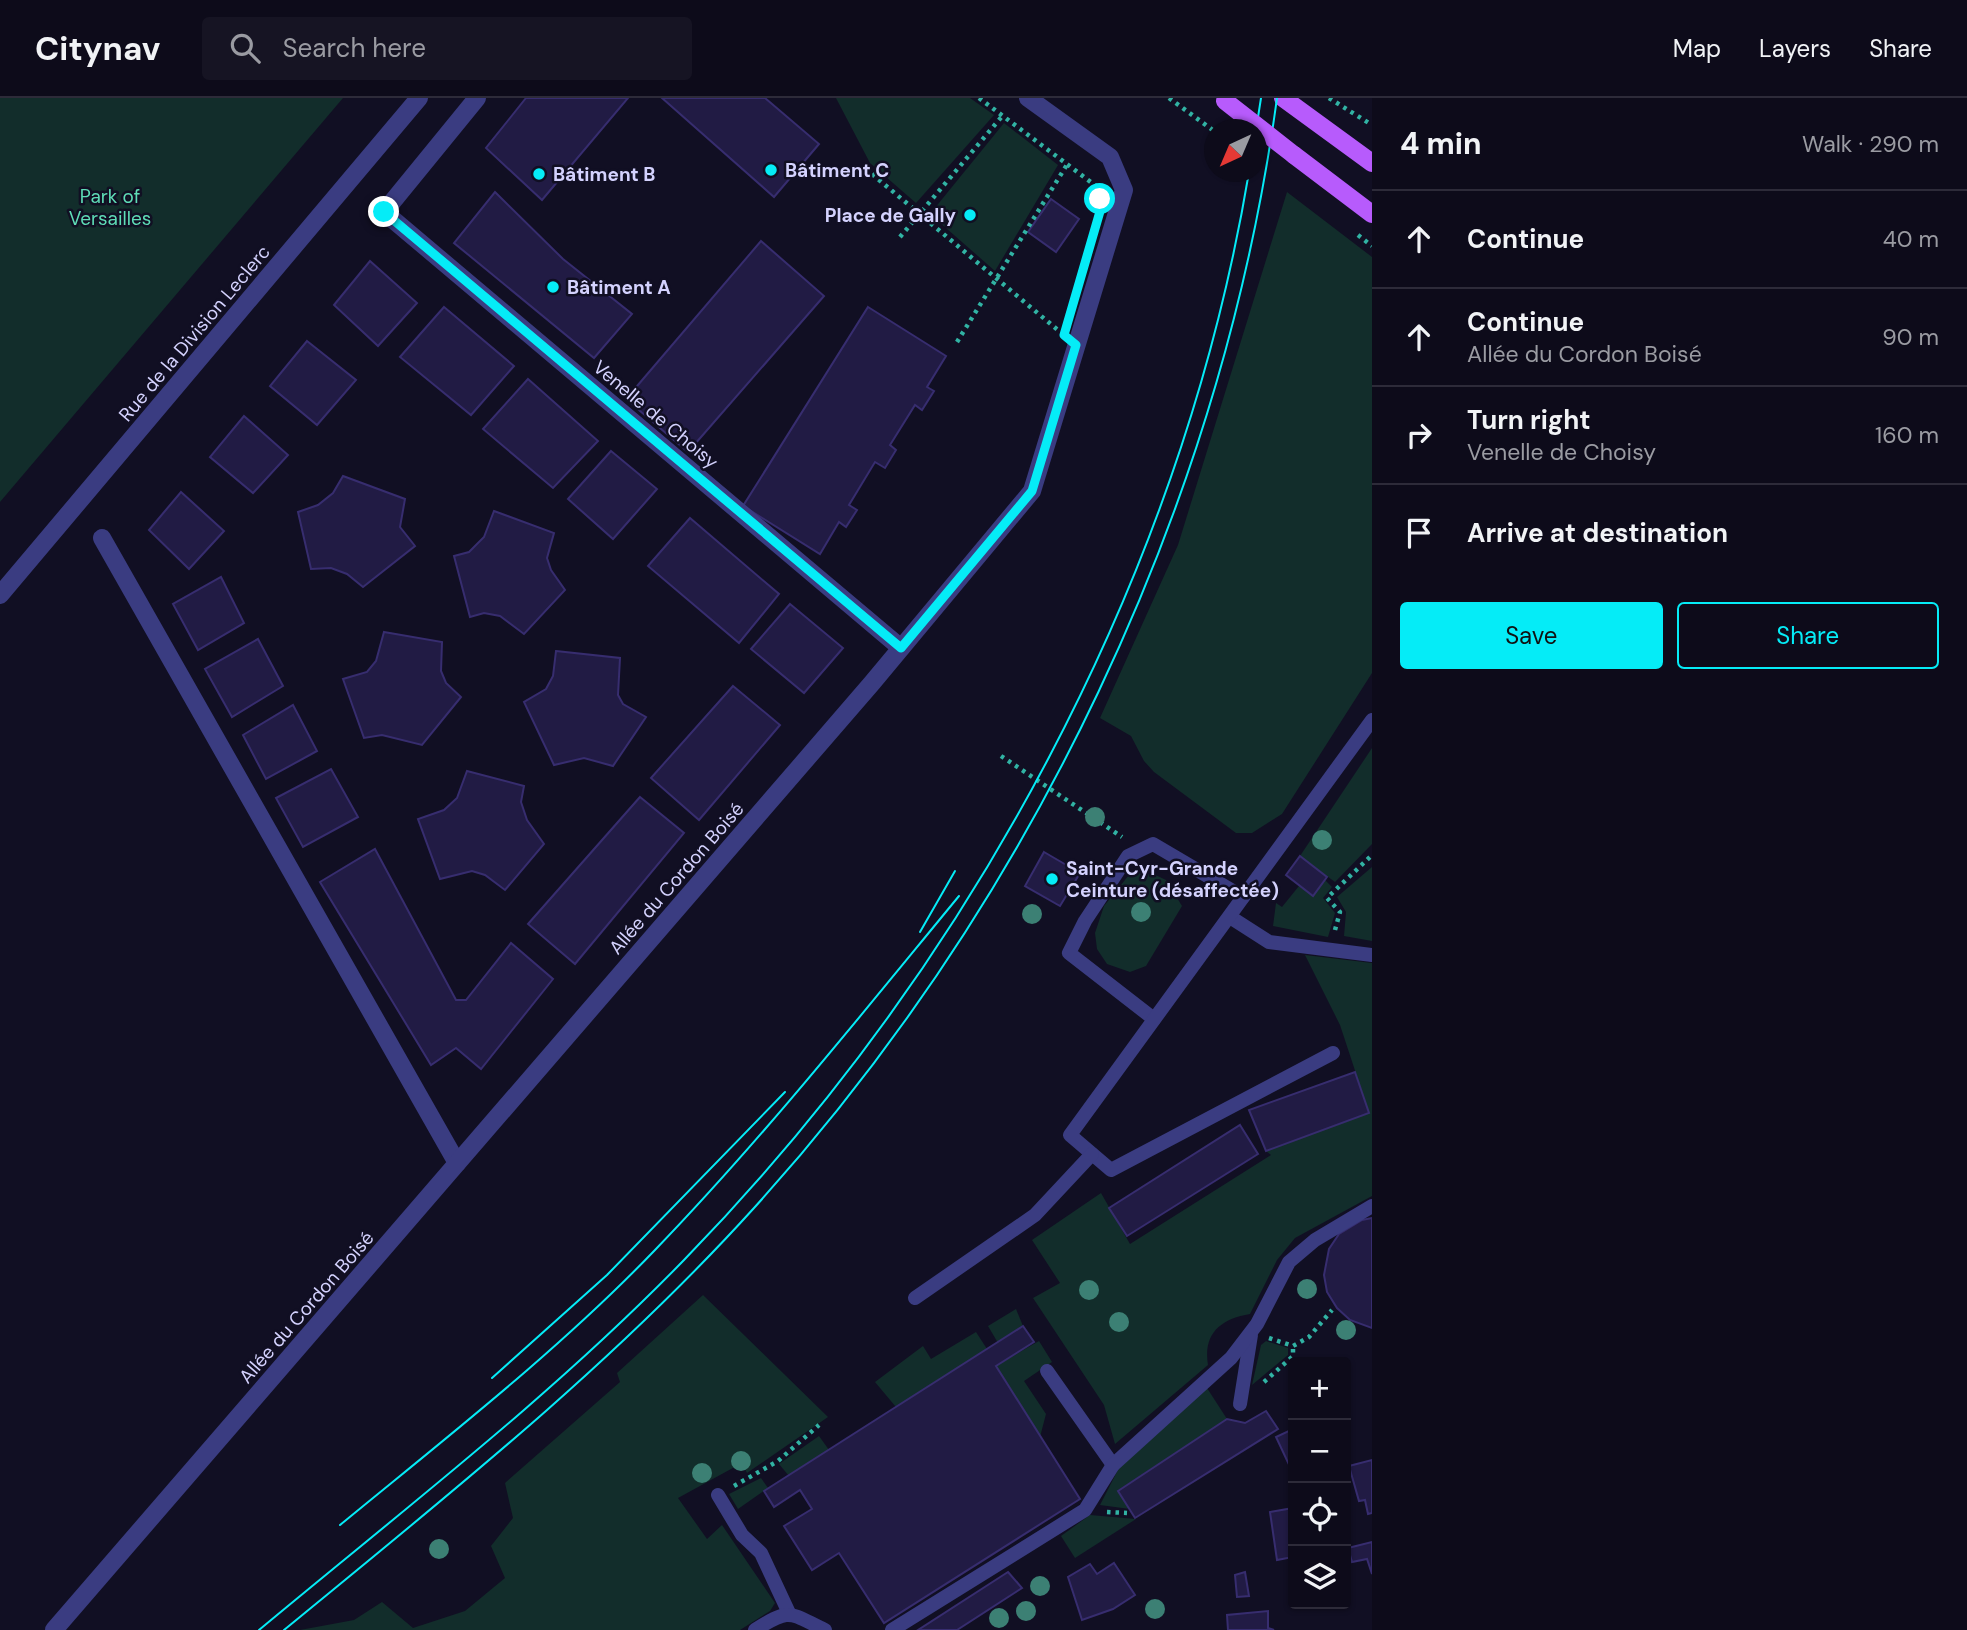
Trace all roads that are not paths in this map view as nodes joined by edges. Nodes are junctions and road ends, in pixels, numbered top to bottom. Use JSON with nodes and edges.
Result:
{"nodes":[{"id":1,"x":419,"y":98,"type":"edge"},
{"id":2,"x":477,"y":98,"type":"edge"},
{"id":3,"x":1028,"y":98,"type":"edge"},
{"id":4,"x":1283,"y":98,"type":"edge"},
{"id":5,"x":1222,"y":100,"type":"edge"},
{"id":6,"x":1372,"y":163,"type":"edge"},
{"id":7,"x":1372,"y":214,"type":"edge"},
{"id":8,"x":102,"y":538,"type":"dead end"},
{"id":9,"x":0,"y":595,"type":"edge"},
{"id":10,"x":901,"y":648,"type":"junction"},
{"id":11,"x":1372,"y":720,"type":"edge"},
{"id":12,"x":1243,"y":897,"type":"junction"},
{"id":13,"x":1230,"y":917,"type":"junction"},
{"id":14,"x":1372,"y":955,"type":"edge"},
{"id":15,"x":1154,"y":1019,"type":"junction"},
{"id":16,"x":1333,"y":1053,"type":"dead end"},
{"id":17,"x":1092,"y":1154,"type":"junction"},
{"id":18,"x":457,"y":1163,"type":"junction"},
{"id":19,"x":1372,"y":1206,"type":"edge"},
{"id":20,"x":915,"y":1298,"type":"dead end"},
{"id":21,"x":1252,"y":1330,"type":"junction"},
{"id":22,"x":1047,"y":1371,"type":"dead end"},
{"id":23,"x":1240,"y":1404,"type":"road end"},
{"id":24,"x":1113,"y":1465,"type":"junction"},
{"id":25,"x":718,"y":1495,"type":"road end"},
{"id":26,"x":789,"y":1613,"type":"junction"},
{"id":27,"x":54,"y":1630,"type":"edge"},
{"id":28,"x":755,"y":1630,"type":"edge"},
{"id":29,"x":825,"y":1630,"type":"edge"},
{"id":30,"x":892,"y":1630,"type":"edge"}],
"edges":[{"from":1,"to":9,"type":"street","name":"Rue de la Division Leclerc"},
{"from":2,"to":10,"type":"street","name":"Venelle de Choisy"},
{"from":3,"to":10,"type":"street","name":"Allée du Cordon Boisé"},
{"from":4,"to":6,"type":"main road"},
{"from":5,"to":7,"type":"main road","bridge":true},
{"from":8,"to":18,"type":"street"},
{"from":10,"to":18,"type":"street","name":"Allée du Cordon Boisé"},
{"from":11,"to":12,"type":"lane"},
{"from":12,"to":13,"type":"lane"},
{"from":12,"to":15,"type":"lane"},
{"from":13,"to":14,"type":"lane"},
{"from":13,"to":15,"type":"lane"},
{"from":15,"to":17,"type":"lane"},
{"from":16,"to":17,"type":"lane"},
{"from":17,"to":20,"type":"lane"},
{"from":18,"to":27,"type":"street","name":"Allée du Cordon Boisé"},
{"from":19,"to":21,"type":"lane"},
{"from":21,"to":23,"type":"lane"},
{"from":21,"to":24,"type":"lane"},
{"from":22,"to":24,"type":"lane"},
{"from":24,"to":30,"type":"lane"},
{"from":25,"to":26,"type":"lane"},
{"from":26,"to":28,"type":"lane"},
{"from":26,"to":29,"type":"lane"}]}
